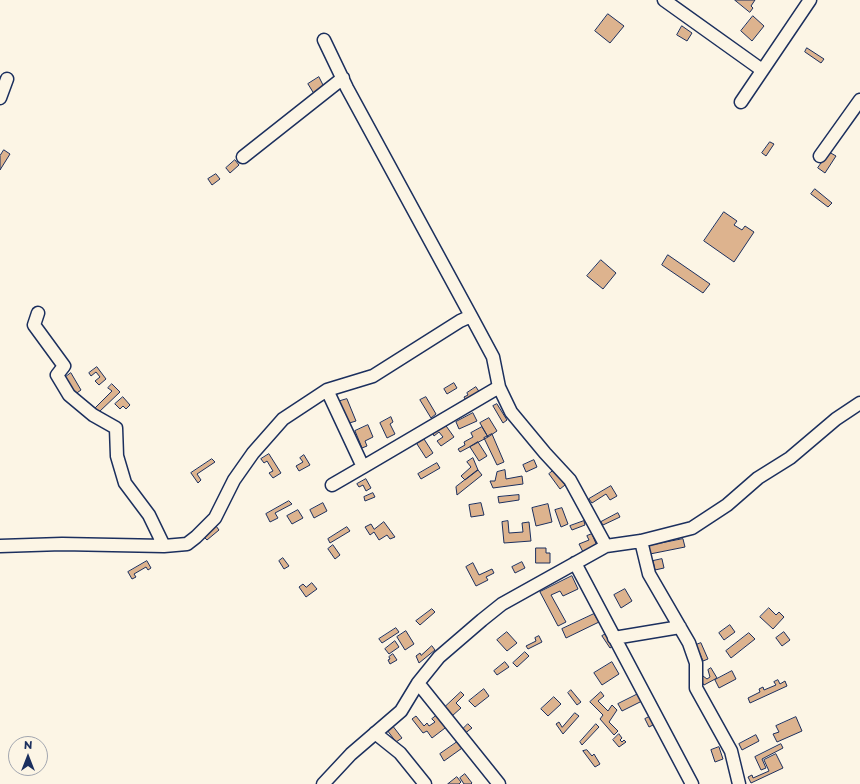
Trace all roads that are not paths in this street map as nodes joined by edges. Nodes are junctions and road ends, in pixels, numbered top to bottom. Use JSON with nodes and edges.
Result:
{"nodes":[{"id":1,"x":664,"y":0,"type":"edge"},
{"id":2,"x":810,"y":0,"type":"edge"},
{"id":3,"x":324,"y":40,"type":"dead end"},
{"id":4,"x":762,"y":70,"type":"junction"},
{"id":5,"x":343,"y":78,"type":"junction"},
{"id":6,"x":7,"y":79,"type":"dead end"},
{"id":7,"x":0,"y":98,"type":"edge"},
{"id":8,"x":860,"y":100,"type":"edge"},
{"id":9,"x":741,"y":102,"type":"dead end"},
{"id":10,"x":820,"y":156,"type":"dead end"},
{"id":11,"x":243,"y":157,"type":"dead end"},
{"id":12,"x":38,"y":313,"type":"dead end"},
{"id":13,"x":471,"y":316,"type":"junction"},
{"id":14,"x":499,"y":387,"type":"junction"},
{"id":15,"x":327,"y":390,"type":"junction"},
{"id":16,"x":860,"y":403,"type":"edge"},
{"id":17,"x":363,"y":467,"type":"junction"},
{"id":18,"x":332,"y":485,"type":"dead end"},
{"id":19,"x":641,"y":541,"type":"junction"},
{"id":20,"x":0,"y":546,"type":"edge"},
{"id":21,"x":164,"y":546,"type":"junction"},
{"id":22,"x":606,"y":546,"type":"junction"},
{"id":23,"x":575,"y":563,"type":"junction"},
{"id":24,"x":680,"y":627,"type":"junction"},
{"id":25,"x":614,"y":638,"type":"junction"},
{"id":26,"x":418,"y":683,"type":"junction"},
{"id":27,"x":375,"y":733,"type":"junction"},
{"id":28,"x":324,"y":784,"type":"edge"},
{"id":29,"x":425,"y":784,"type":"edge"},
{"id":30,"x":498,"y":784,"type":"edge"},
{"id":31,"x":692,"y":784,"type":"edge"},
{"id":32,"x":739,"y":784,"type":"edge"}],
"edges":[{"from":1,"to":4,"type":"street"},
{"from":2,"to":4,"type":"street"},
{"from":3,"to":5,"type":"street"},
{"from":4,"to":9,"type":"street"},
{"from":5,"to":11,"type":"street"},
{"from":5,"to":13,"type":"street"},
{"from":6,"to":7,"type":"street"},
{"from":8,"to":10,"type":"street"},
{"from":12,"to":21,"type":"street"},
{"from":13,"to":14,"type":"street"},
{"from":13,"to":15,"type":"street"},
{"from":14,"to":17,"type":"street"},
{"from":14,"to":22,"type":"street"},
{"from":15,"to":17,"type":"street"},
{"from":15,"to":21,"type":"street"},
{"from":16,"to":19,"type":"street"},
{"from":17,"to":18,"type":"street"},
{"from":19,"to":22,"type":"street"},
{"from":19,"to":24,"type":"street"},
{"from":20,"to":21,"type":"street"},
{"from":22,"to":23,"type":"street"},
{"from":23,"to":25,"type":"street"},
{"from":23,"to":26,"type":"street"},
{"from":24,"to":25,"type":"street"},
{"from":24,"to":32,"type":"street"},
{"from":25,"to":31,"type":"street"},
{"from":26,"to":27,"type":"street"},
{"from":26,"to":30,"type":"street"},
{"from":27,"to":28,"type":"street"},
{"from":27,"to":29,"type":"street"}]}
